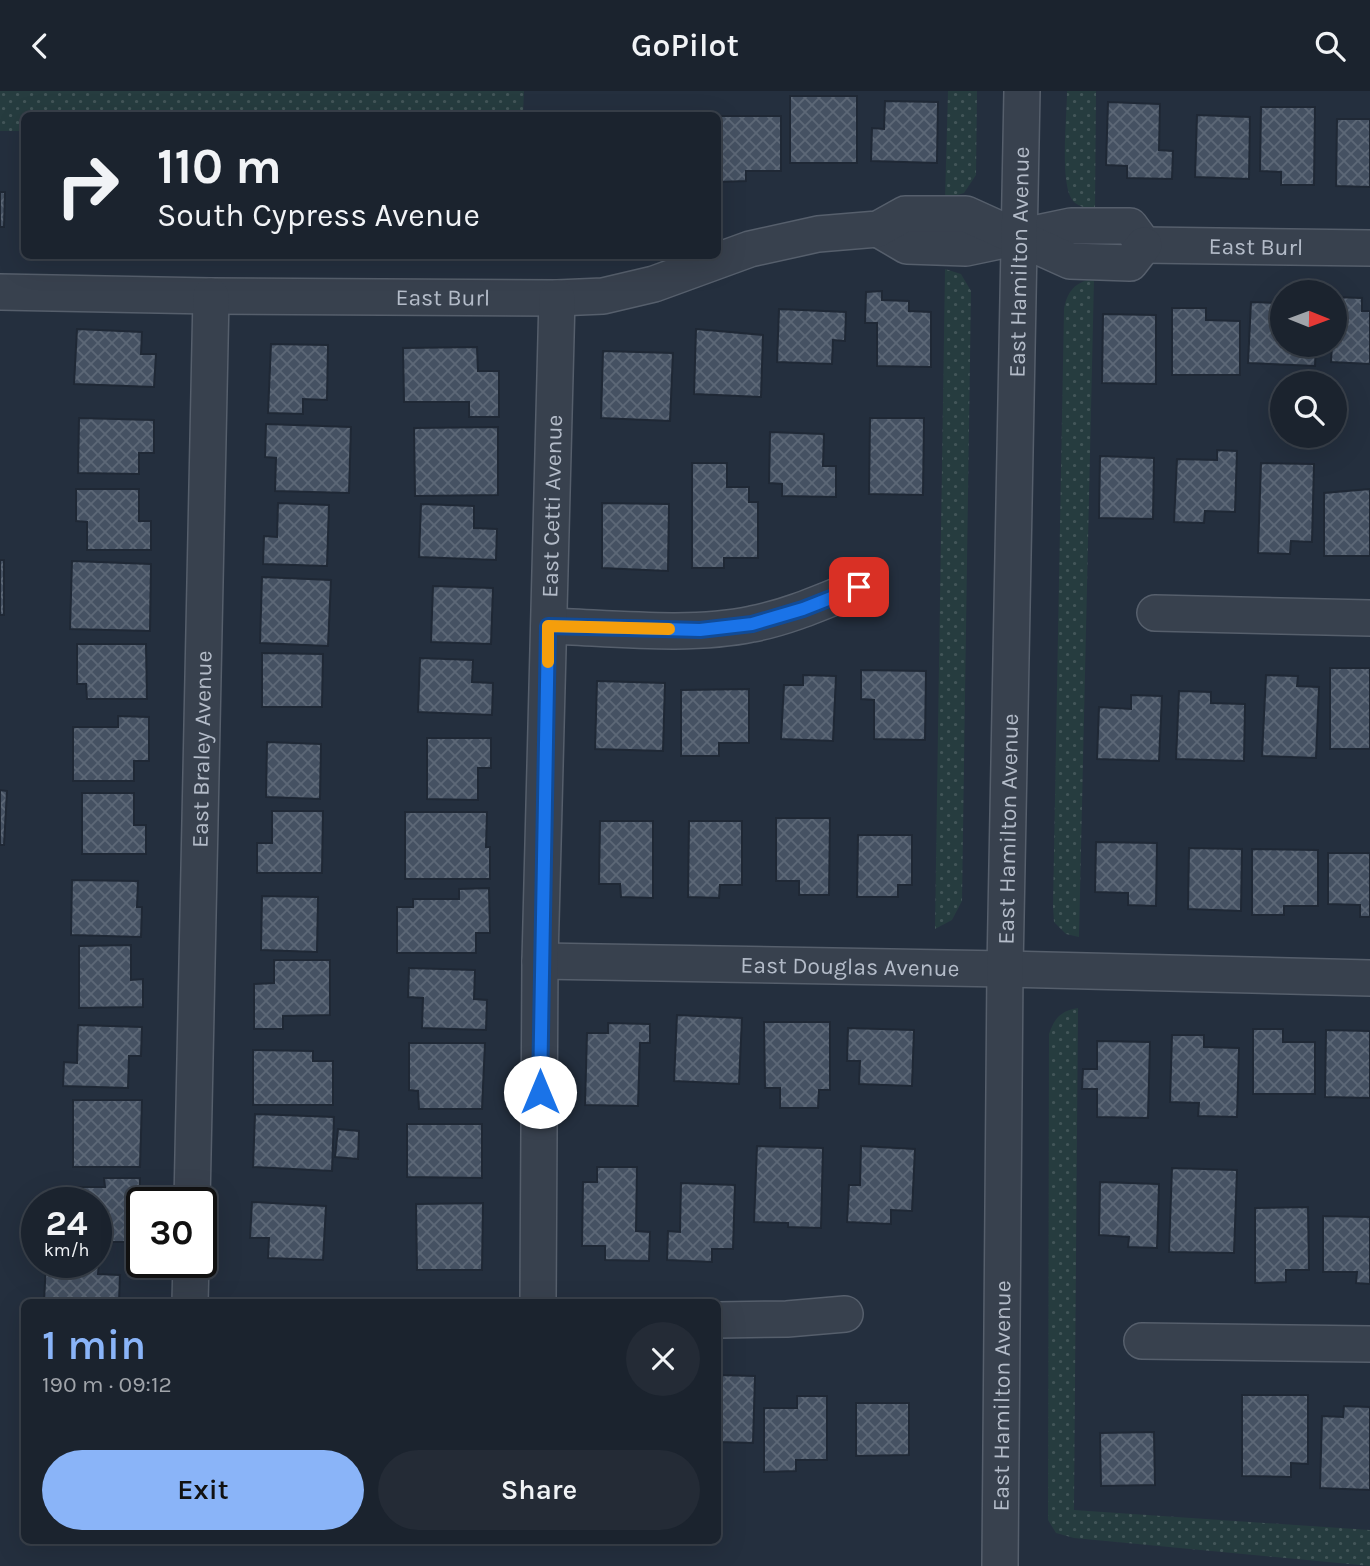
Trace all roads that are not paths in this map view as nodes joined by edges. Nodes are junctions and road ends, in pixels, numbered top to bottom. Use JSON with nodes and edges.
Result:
{"nodes":[{"id":1,"x":1022,"y":91,"type":"edge"},
{"id":2,"x":1019,"y":236,"type":"junction"},
{"id":3,"x":1370,"y":248,"type":"edge"},
{"id":4,"x":0,"y":292,"type":"edge"},
{"id":5,"x":211,"y":296,"type":"junction"},
{"id":6,"x":557,"y":298,"type":"junction"},
{"id":7,"x":859,"y":587,"type":"dead end"},
{"id":8,"x":1155,"y":613,"type":"dead end"},
{"id":9,"x":1370,"y":618,"type":"edge"},
{"id":10,"x":548,"y":626,"type":"junction"},
{"id":11,"x":540,"y":961,"type":"junction"},
{"id":12,"x":1005,"y":968,"type":"junction"},
{"id":13,"x":1370,"y":978,"type":"edge"},
{"id":14,"x":192,"y":1187,"type":"edge"},
{"id":15,"x":191,"y":1278,"type":"edge"},
{"id":16,"x":190,"y":1299,"type":"edge"},
{"id":17,"x":538,"y":1299,"type":"edge"},
{"id":18,"x":845,"y":1314,"type":"dead end"},
{"id":19,"x":721,"y":1321,"type":"edge"},
{"id":20,"x":1142,"y":1341,"type":"dead end"},
{"id":21,"x":1370,"y":1344,"type":"edge"},
{"id":22,"x":1000,"y":1566,"type":"edge"}],
"edges":[{"from":1,"to":2,"type":"street","name":"East Hamilton Avenue"},
{"from":2,"to":3,"type":"street","name":"East Burl"},
{"from":2,"to":6,"type":"street","name":"East Burl"},
{"from":2,"to":12,"type":"street","name":"East Hamilton Avenue"},
{"from":4,"to":5,"type":"street","name":"East Burl"},
{"from":5,"to":6,"type":"street","name":"East Burl"},
{"from":5,"to":14,"type":"street","name":"East Braley Avenue"},
{"from":6,"to":10,"type":"street","name":"East Cetti Avenue"},
{"from":7,"to":10,"type":"street"},
{"from":8,"to":9,"type":"street"},
{"from":10,"to":11,"type":"street","name":"East Cetti Avenue"},
{"from":11,"to":12,"type":"street","name":"East Douglas Avenue"},
{"from":11,"to":17,"type":"street","name":"East Cetti Avenue"},
{"from":12,"to":13,"type":"street","name":"East Douglas Avenue"},
{"from":12,"to":22,"type":"street","name":"East Hamilton Avenue"},
{"from":15,"to":16,"type":"street"},
{"from":18,"to":19,"type":"street"},
{"from":20,"to":21,"type":"street"}]}
